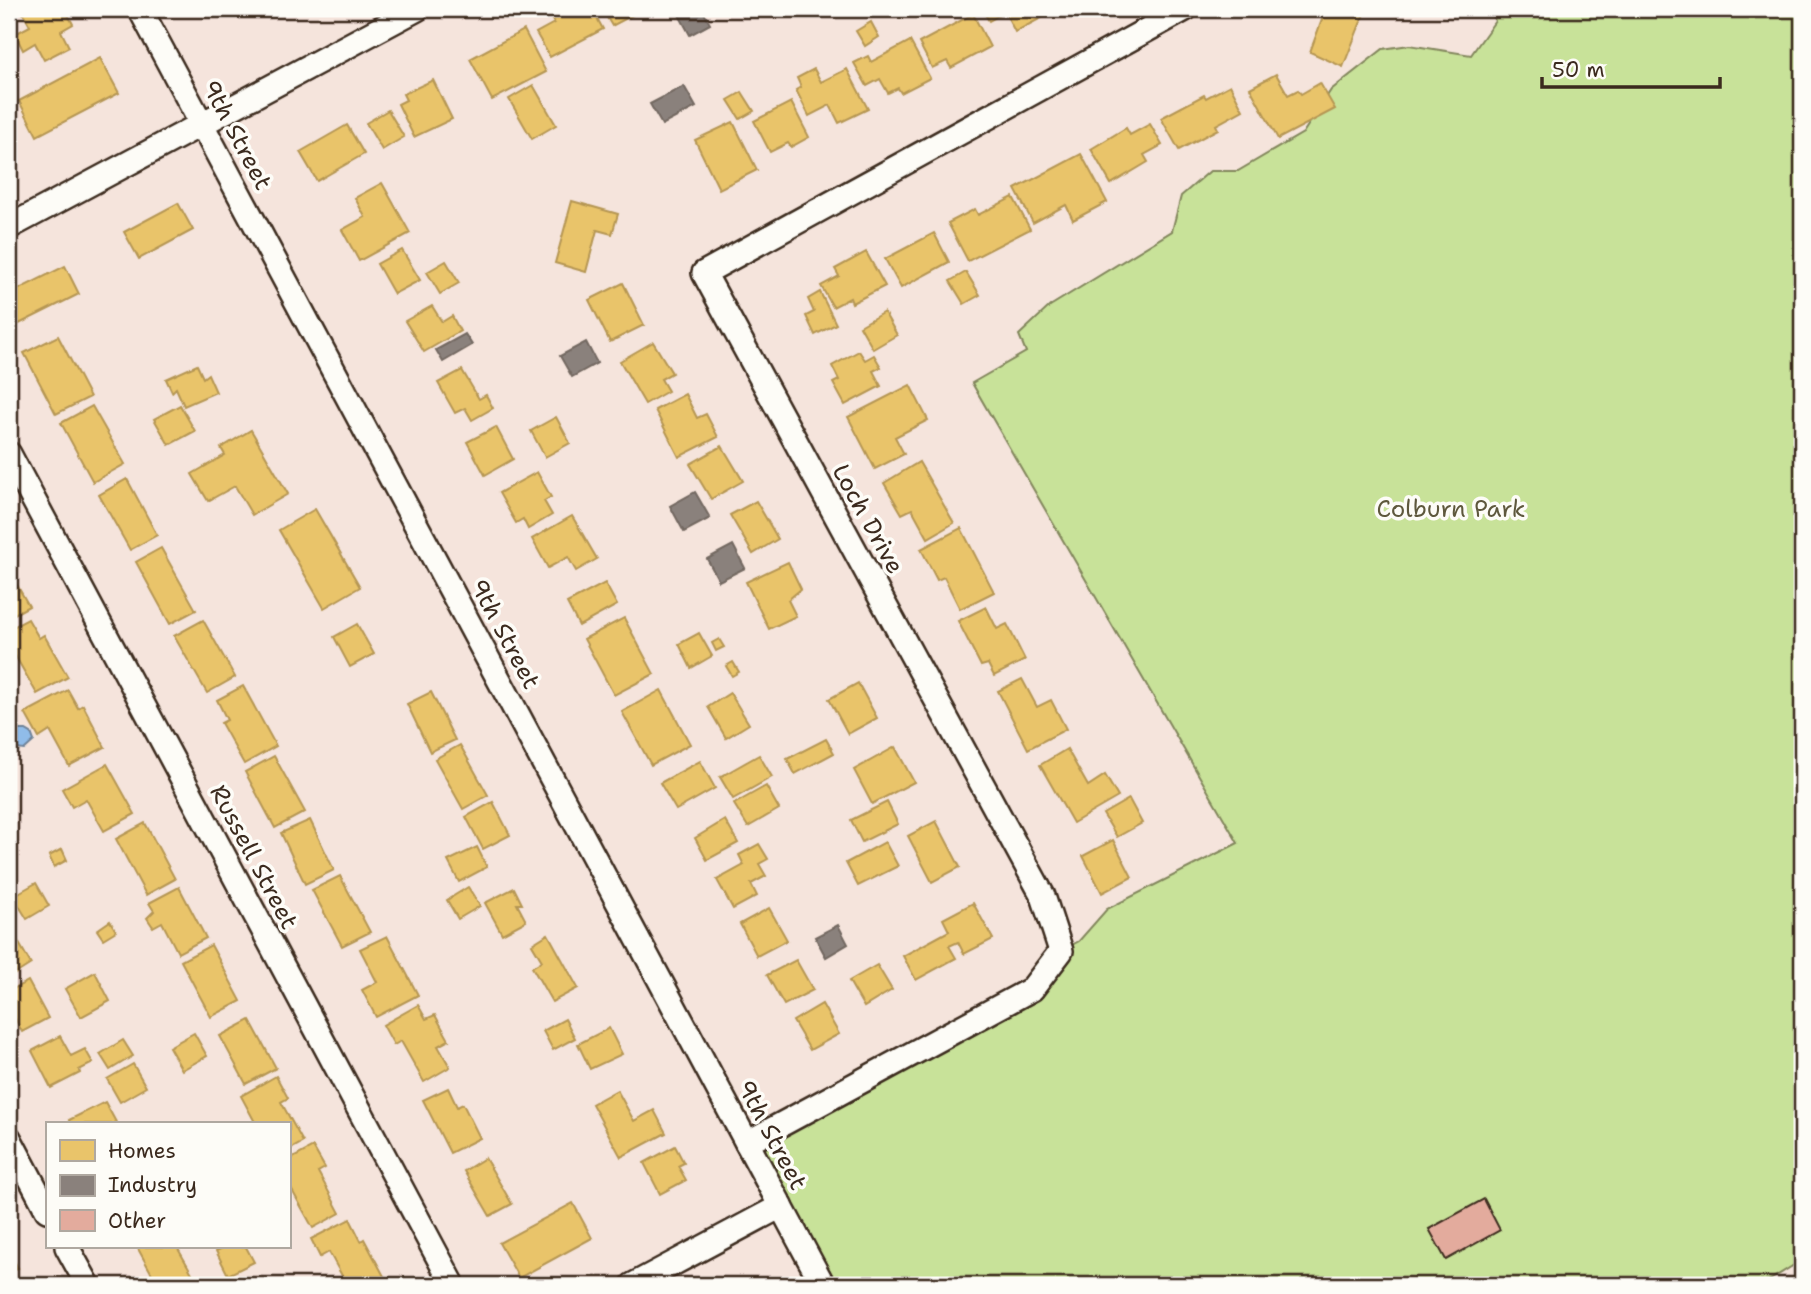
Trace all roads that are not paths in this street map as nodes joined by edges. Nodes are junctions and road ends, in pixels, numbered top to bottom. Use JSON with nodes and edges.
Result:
{"nodes":[{"id":1,"x":140,"y":9,"type":"edge"},
{"id":2,"x":416,"y":9,"type":"edge"},
{"id":3,"x":1185,"y":9,"type":"edge"},
{"id":4,"x":202,"y":124,"type":"junction"},
{"id":5,"x":9,"y":227,"type":"edge"},
{"id":6,"x":9,"y":454,"type":"edge"},
{"id":7,"x":9,"y":1138,"type":"edge"},
{"id":8,"x":747,"y":1143,"type":"junction"},
{"id":9,"x":781,"y":1206,"type":"junction"},
{"id":10,"x":46,"y":1208,"type":"edge"},
{"id":11,"x":68,"y":1248,"type":"edge"},
{"id":12,"x":88,"y":1285,"type":"edge"},
{"id":13,"x":453,"y":1285,"type":"edge"},
{"id":14,"x":633,"y":1285,"type":"edge"},
{"id":15,"x":823,"y":1285,"type":"edge"}],
"edges":[{"from":1,"to":4,"type":"street","name":"9th Street"},
{"from":2,"to":4,"type":"street"},
{"from":3,"to":8,"type":"street","name":"Loch Drive"},
{"from":4,"to":5,"type":"street"},
{"from":4,"to":8,"type":"street","name":"9th Street"},
{"from":6,"to":13,"type":"street","name":"Russell Street"},
{"from":7,"to":10,"type":"street"},
{"from":8,"to":9,"type":"street","name":"9th Street"},
{"from":9,"to":14,"type":"street"},
{"from":9,"to":15,"type":"street","name":"9th Street"},
{"from":11,"to":12,"type":"street"}]}
